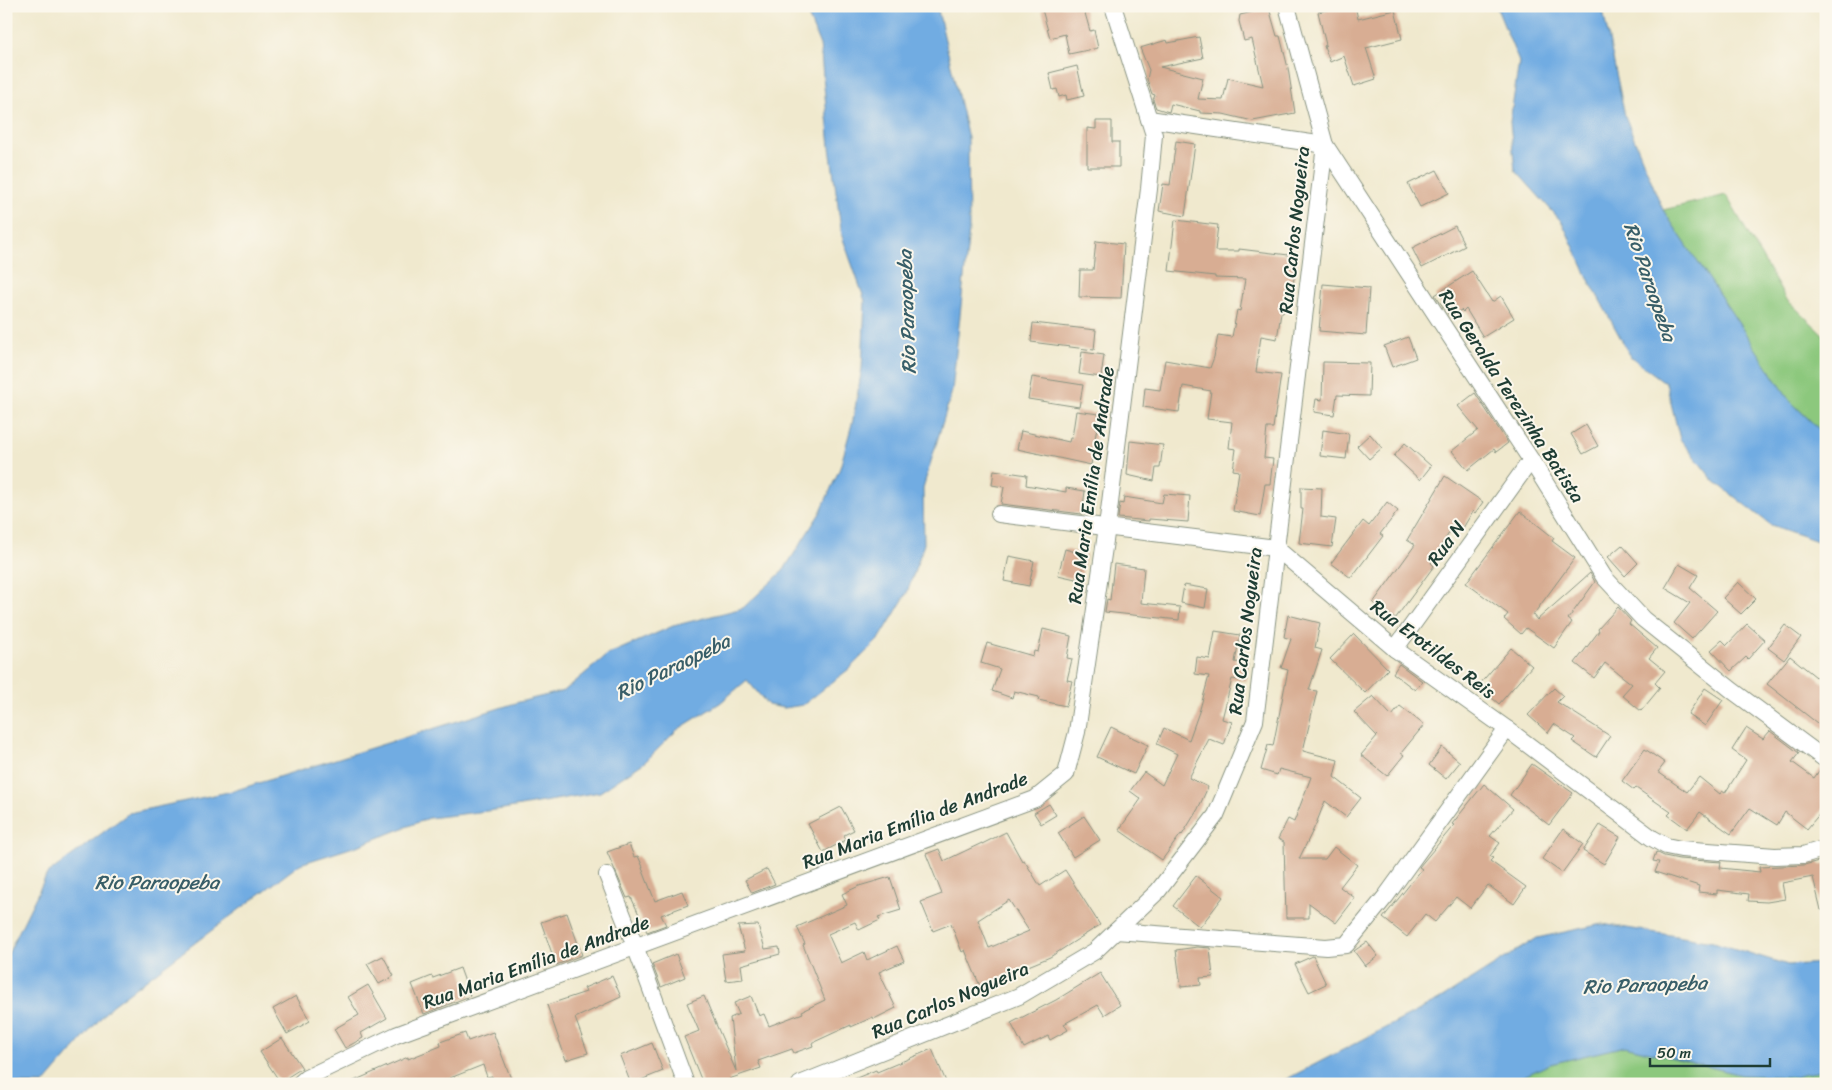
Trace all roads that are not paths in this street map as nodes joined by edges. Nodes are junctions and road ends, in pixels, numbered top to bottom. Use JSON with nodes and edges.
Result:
{"nodes":[{"id":1,"x":1113,"y":6,"type":"edge"},
{"id":2,"x":1286,"y":6,"type":"edge"},
{"id":3,"x":1149,"y":119,"type":"junction"},
{"id":4,"x":1325,"y":145,"type":"junction"},
{"id":5,"x":1531,"y":460,"type":"junction"},
{"id":6,"x":999,"y":514,"type":"dead end"},
{"id":7,"x":1107,"y":527,"type":"junction"},
{"id":8,"x":1276,"y":548,"type":"junction"},
{"id":9,"x":1395,"y":649,"type":"junction"},
{"id":10,"x":1506,"y":729,"type":"junction"},
{"id":11,"x":1826,"y":760,"type":"edge"},
{"id":12,"x":1826,"y":848,"type":"edge"},
{"id":13,"x":607,"y":875,"type":"dead end"},
{"id":14,"x":1116,"y":931,"type":"junction"},
{"id":15,"x":635,"y":946,"type":"junction"},
{"id":16,"x":299,"y":1084,"type":"edge"},
{"id":17,"x":686,"y":1084,"type":"edge"},
{"id":18,"x":800,"y":1084,"type":"edge"}],
"edges":[{"from":1,"to":3,"type":"street","name":"Rua Maria Emília de Andrade"},
{"from":2,"to":4,"type":"street","name":"Rua Carlos Nogueira"},
{"from":3,"to":4,"type":"street"},
{"from":3,"to":7,"type":"street","name":"Rua Maria Emília de Andrade"},
{"from":4,"to":5,"type":"street","name":"Rua Geralda Terezinha Batista"},
{"from":4,"to":8,"type":"street","name":"Rua Carlos Nogueira"},
{"from":5,"to":9,"type":"street","name":"Rua N"},
{"from":5,"to":11,"type":"street","name":"Rua Geralda Terezinha Batista"},
{"from":6,"to":7,"type":"street"},
{"from":7,"to":8,"type":"street"},
{"from":7,"to":15,"type":"street","name":"Rua Maria Emília de Andrade"},
{"from":8,"to":9,"type":"street","name":"Rua Erotildes Reis"},
{"from":8,"to":14,"type":"street","name":"Rua Carlos Nogueira"},
{"from":9,"to":10,"type":"street","name":"Rua Erotildes Reis"},
{"from":10,"to":12,"type":"street","name":"Rua Erotildes Reis"},
{"from":10,"to":14,"type":"street"},
{"from":13,"to":15,"type":"street"},
{"from":14,"to":18,"type":"street","name":"Rua Carlos Nogueira"},
{"from":15,"to":16,"type":"street","name":"Rua Maria Emília de Andrade"},
{"from":15,"to":17,"type":"street"}]}
